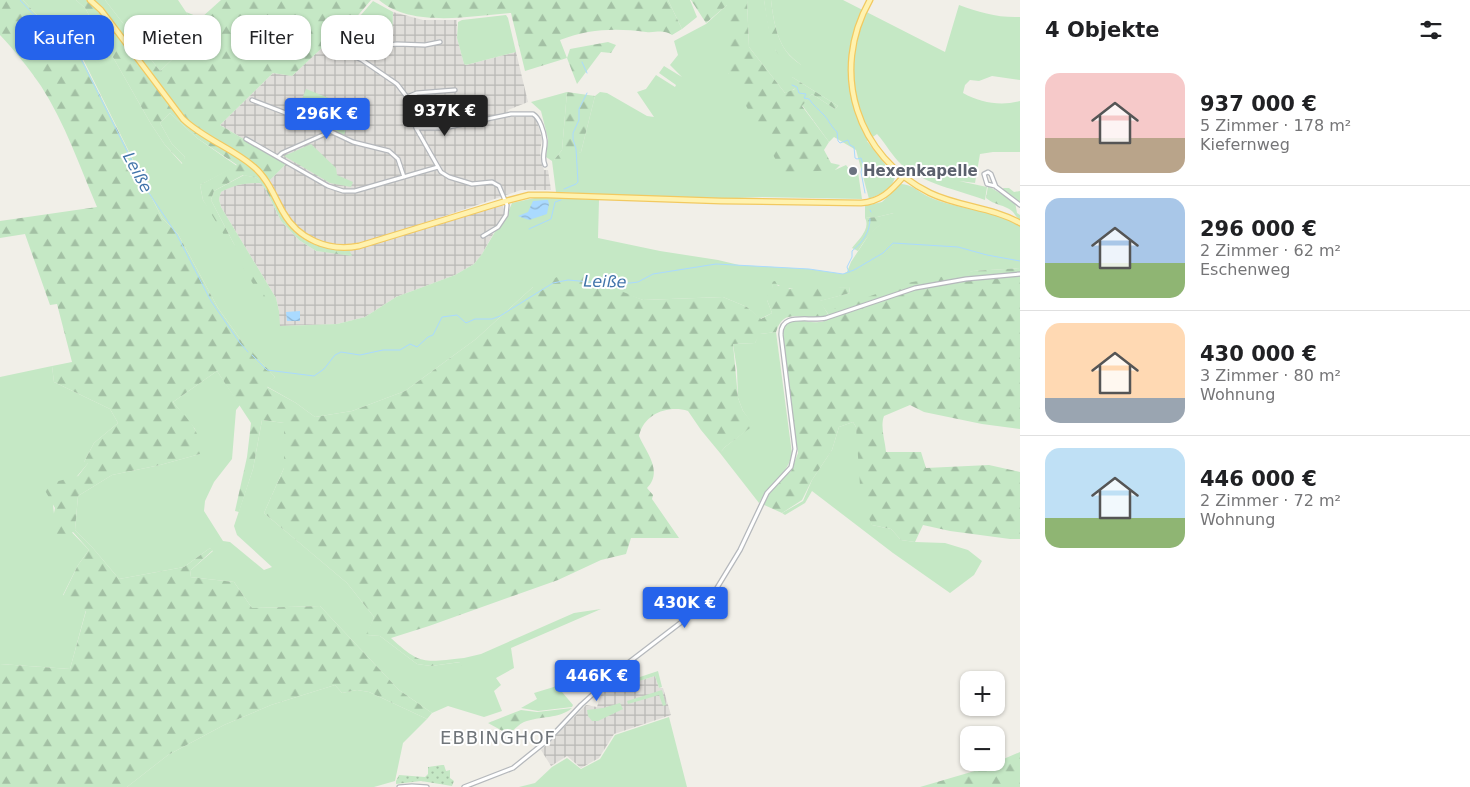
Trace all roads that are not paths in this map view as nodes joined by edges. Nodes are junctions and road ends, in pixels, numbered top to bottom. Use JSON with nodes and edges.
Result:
{"nodes":[{"id":1,"x":90,"y":0,"type":"edge"},
{"id":2,"x":870,"y":0,"type":"edge"},
{"id":3,"x":440,"y":42,"type":"dead end"},
{"id":4,"x":393,"y":44,"type":"edge"},
{"id":5,"x":363,"y":60,"type":"edge"},
{"id":6,"x":455,"y":90,"type":"dead end"},
{"id":7,"x":407,"y":97,"type":"junction"},
{"id":8,"x":252,"y":100,"type":"dead end"},
{"id":9,"x":416,"y":128,"type":"junction"},
{"id":10,"x":329,"y":130,"type":"junction"},
{"id":11,"x":246,"y":139,"type":"dead end"},
{"id":12,"x":278,"y":158,"type":"junction"},
{"id":13,"x":545,"y":165,"type":"dead end"},
{"id":14,"x":438,"y":167,"type":"junction"},
{"id":15,"x":404,"y":177,"type":"junction"},
{"id":16,"x":903,"y":177,"type":"junction"},
{"id":17,"x":996,"y":186,"type":"junction"},
{"id":18,"x":506,"y":200,"type":"junction"},
{"id":19,"x":1020,"y":205,"type":"edge"},
{"id":20,"x":1020,"y":223,"type":"edge"},
{"id":21,"x":483,"y":236,"type":"dead end"},
{"id":22,"x":1020,"y":274,"type":"edge"},
{"id":23,"x":399,"y":787,"type":"edge"},
{"id":24,"x":427,"y":787,"type":"edge"},
{"id":25,"x":464,"y":787,"type":"edge"}],
"edges":[{"from":1,"to":18,"type":"main road"},
{"from":2,"to":16,"type":"main road"},
{"from":3,"to":4,"type":"street"},
{"from":5,"to":7,"type":"street"},
{"from":6,"to":7,"type":"street"},
{"from":7,"to":9,"type":"street"},
{"from":8,"to":10,"type":"street"},
{"from":9,"to":13,"type":"street"},
{"from":9,"to":14,"type":"street"},
{"from":10,"to":12,"type":"street"},
{"from":10,"to":15,"type":"street"},
{"from":11,"to":12,"type":"street"},
{"from":12,"to":15,"type":"street"},
{"from":14,"to":15,"type":"street"},
{"from":14,"to":18,"type":"street"},
{"from":16,"to":18,"type":"main road"},
{"from":16,"to":20,"type":"main road"},
{"from":17,"to":17,"type":"street"},
{"from":17,"to":19,"type":"street"},
{"from":18,"to":21,"type":"street"},
{"from":22,"to":25,"type":"street"},
{"from":23,"to":24,"type":"street"}]}
